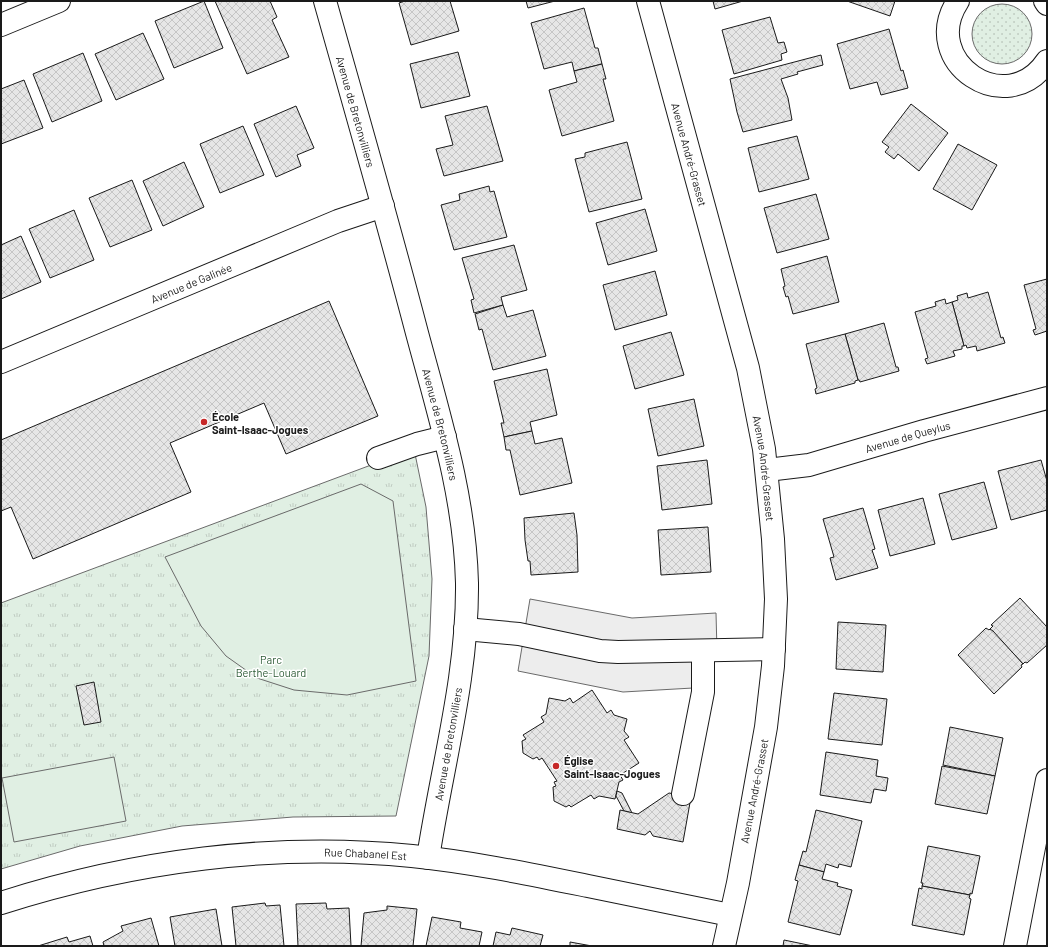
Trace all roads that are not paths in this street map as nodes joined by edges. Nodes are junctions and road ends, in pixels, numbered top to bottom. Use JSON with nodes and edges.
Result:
{"nodes":[{"id":1,"x":59,"y":1,"type":"edge"},
{"id":2,"x":325,"y":1,"type":"edge"},
{"id":3,"x":648,"y":1,"type":"edge"},
{"id":4,"x":958,"y":1,"type":"edge"},
{"id":5,"x":1045,"y":1,"type":"edge"},
{"id":6,"x":1047,"y":4,"type":"edge"},
{"id":7,"x":1,"y":25,"type":"edge"},
{"id":8,"x":1047,"y":61,"type":"edge"},
{"id":9,"x":383,"y":206,"type":"junction"},
{"id":10,"x":1,"y":362,"type":"edge"},
{"id":11,"x":1047,"y":398,"type":"edge"},
{"id":12,"x":445,"y":437,"type":"junction"},
{"id":13,"x":378,"y":458,"type":"dead end"},
{"id":14,"x":767,"y":470,"type":"junction"},
{"id":15,"x":465,"y":629,"type":"junction"},
{"id":16,"x":774,"y":649,"type":"junction"},
{"id":17,"x":703,"y":651,"type":"junction"},
{"id":18,"x":1047,"y":780,"type":"edge"},
{"id":19,"x":683,"y":794,"type":"dead end"},
{"id":20,"x":428,"y":858,"type":"junction"},
{"id":21,"x":1,"y":903,"type":"edge"},
{"id":22,"x":730,"y":915,"type":"junction"},
{"id":23,"x":724,"y":946,"type":"edge"},
{"id":24,"x":1015,"y":946,"type":"edge"}],
"edges":[{"from":1,"to":7,"type":"street"},
{"from":2,"to":9,"type":"street","name":"Avenue de Bretonvilliers"},
{"from":3,"to":14,"type":"street","name":"Avenue André-Grasset"},
{"from":4,"to":8,"type":"street"},
{"from":5,"to":6,"type":"street"},
{"from":9,"to":10,"type":"street","name":"Avenue de Galinée"},
{"from":9,"to":12,"type":"street","name":"Avenue de Bretonvilliers"},
{"from":11,"to":14,"type":"street","name":"Avenue de Queylus"},
{"from":12,"to":13,"type":"street"},
{"from":12,"to":15,"type":"street","name":"Avenue de Bretonvilliers"},
{"from":14,"to":16,"type":"street","name":"Avenue André-Grasset"},
{"from":15,"to":17,"type":"street"},
{"from":15,"to":20,"type":"street","name":"Avenue de Bretonvilliers"},
{"from":16,"to":17,"type":"street"},
{"from":16,"to":22,"type":"street","name":"Avenue André-Grasset"},
{"from":17,"to":19,"type":"street"},
{"from":18,"to":24,"type":"street"},
{"from":20,"to":21,"type":"street","name":"Rue Chabanel Est"},
{"from":20,"to":22,"type":"street","name":"Rue Chabanel Est"},
{"from":22,"to":23,"type":"street","name":"Avenue André-Grasset"}]}
